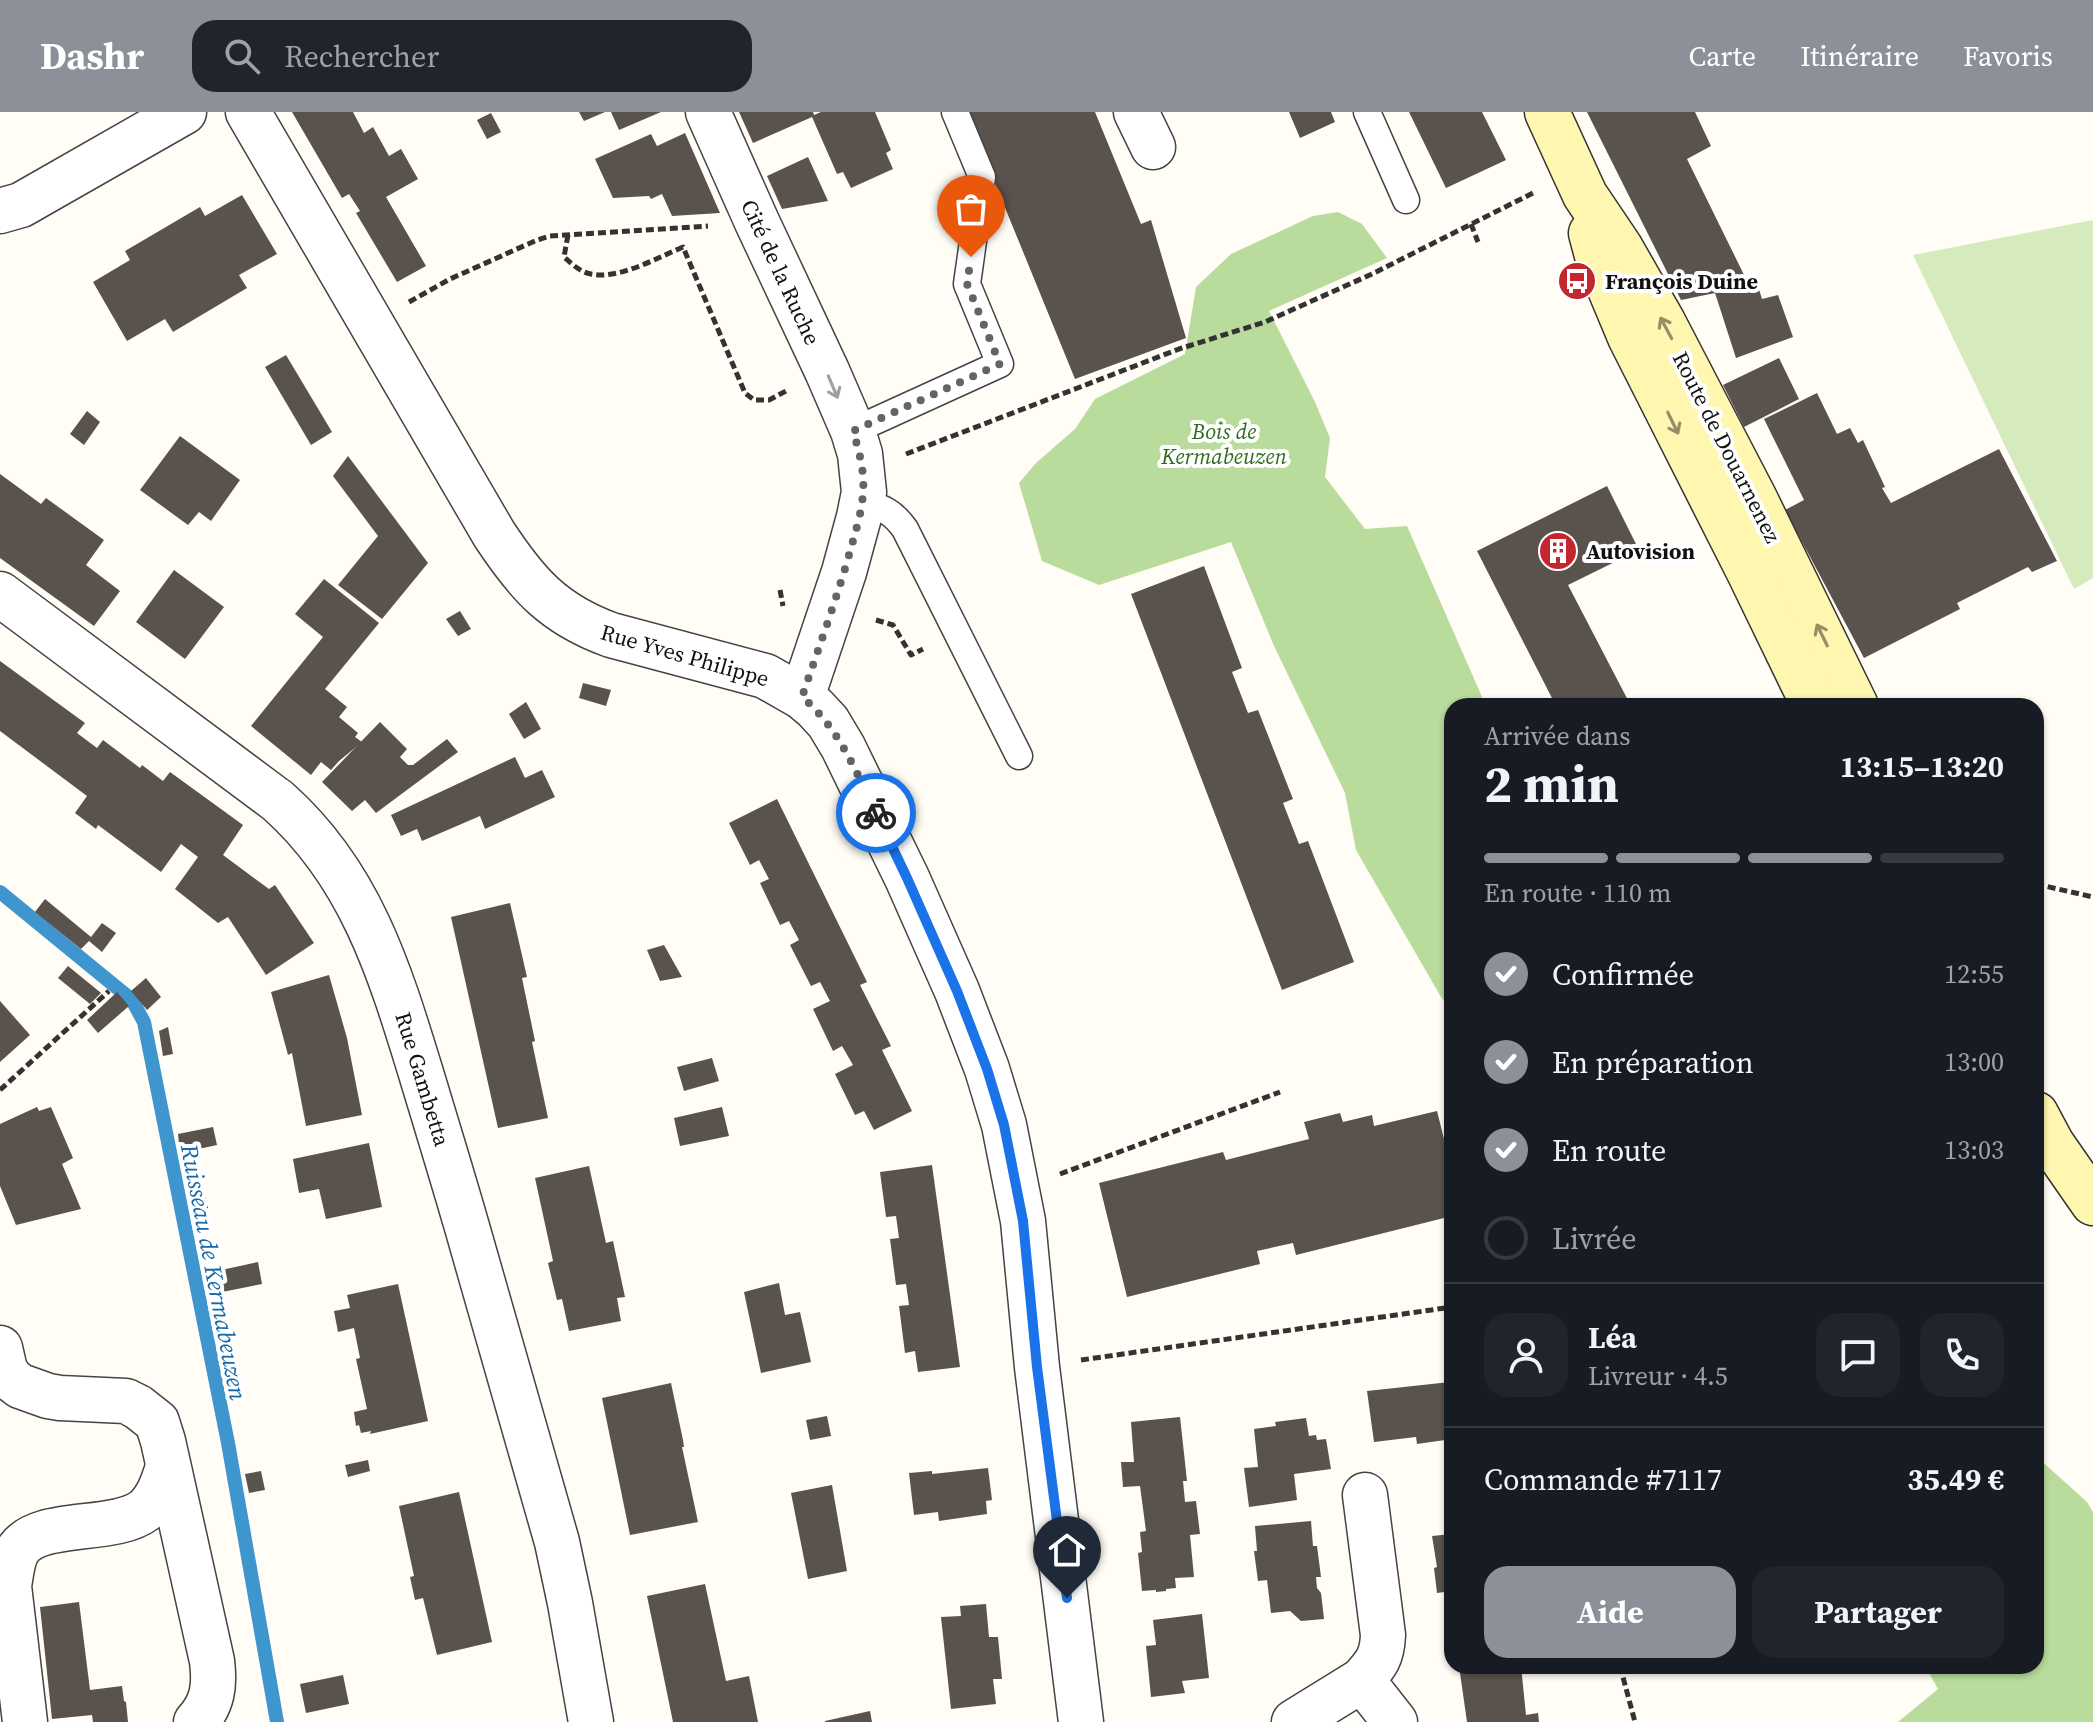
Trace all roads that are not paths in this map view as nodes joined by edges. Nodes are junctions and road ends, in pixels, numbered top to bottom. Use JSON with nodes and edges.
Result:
{"nodes":[{"id":1,"x":184,"y":112,"type":"edge"},
{"id":2,"x":248,"y":112,"type":"edge"},
{"id":3,"x":708,"y":112,"type":"edge"},
{"id":4,"x":955,"y":112,"type":"edge"},
{"id":5,"x":1367,"y":112,"type":"edge"},
{"id":6,"x":1547,"y":112,"type":"edge"},
{"id":7,"x":1580,"y":184,"type":"junction"},
{"id":8,"x":1406,"y":200,"type":"dead end"},
{"id":9,"x":0,"y":211,"type":"edge"},
{"id":10,"x":853,"y":431,"type":"junction"},
{"id":11,"x":862,"y":488,"type":"junction"},
{"id":12,"x":0,"y":594,"type":"edge"},
{"id":13,"x":802,"y":697,"type":"junction"},
{"id":14,"x":1810,"y":698,"type":"edge"},
{"id":15,"x":1852,"y":698,"type":"edge"},
{"id":16,"x":1019,"y":756,"type":"dead end"},
{"id":17,"x":2044,"y":1129,"type":"edge"},
{"id":18,"x":2093,"y":1203,"type":"edge"},
{"id":19,"x":2,"y":1359,"type":"edge"},
{"id":20,"x":168,"y":1467,"type":"junction"},
{"id":21,"x":1365,"y":1495,"type":"dead end"},
{"id":22,"x":1362,"y":1680,"type":"junction"},
{"id":23,"x":25,"y":1722,"type":"edge"},
{"id":24,"x":196,"y":1722,"type":"edge"},
{"id":25,"x":591,"y":1722,"type":"edge"},
{"id":26,"x":1081,"y":1722,"type":"edge"},
{"id":27,"x":1294,"y":1722,"type":"edge"},
{"id":28,"x":1395,"y":1722,"type":"edge"}],
"edges":[{"from":1,"to":9,"type":"street"},
{"from":2,"to":13,"type":"street","name":"Rue Yves Philippe"},
{"from":3,"to":10,"type":"street","name":"Cité de la Ruche","one_way":true},
{"from":4,"to":10,"type":"lane"},
{"from":5,"to":8,"type":"lane"},
{"from":6,"to":7,"type":"main road","name":"Route de Douarnenez"},
{"from":7,"to":14,"type":"main road","name":"Route de Douarnenez","one_way":true},
{"from":15,"to":7,"type":"main road","name":"Route de Douarnenez","one_way":true},
{"from":10,"to":11,"type":"street","name":"Cité de la Ruche"},
{"from":11,"to":13,"type":"street","name":"Cité de la Ruche"},
{"from":11,"to":16,"type":"lane"},
{"from":12,"to":25,"type":"street","name":"Rue Gambetta"},
{"from":13,"to":26,"type":"street","name":"Rue Yves Philippe"},
{"from":17,"to":18,"type":"main road"},
{"from":19,"to":20,"type":"street"},
{"from":20,"to":23,"type":"street"},
{"from":20,"to":24,"type":"street"},
{"from":21,"to":22,"type":"street"},
{"from":22,"to":27,"type":"street"},
{"from":22,"to":28,"type":"street"}]}
